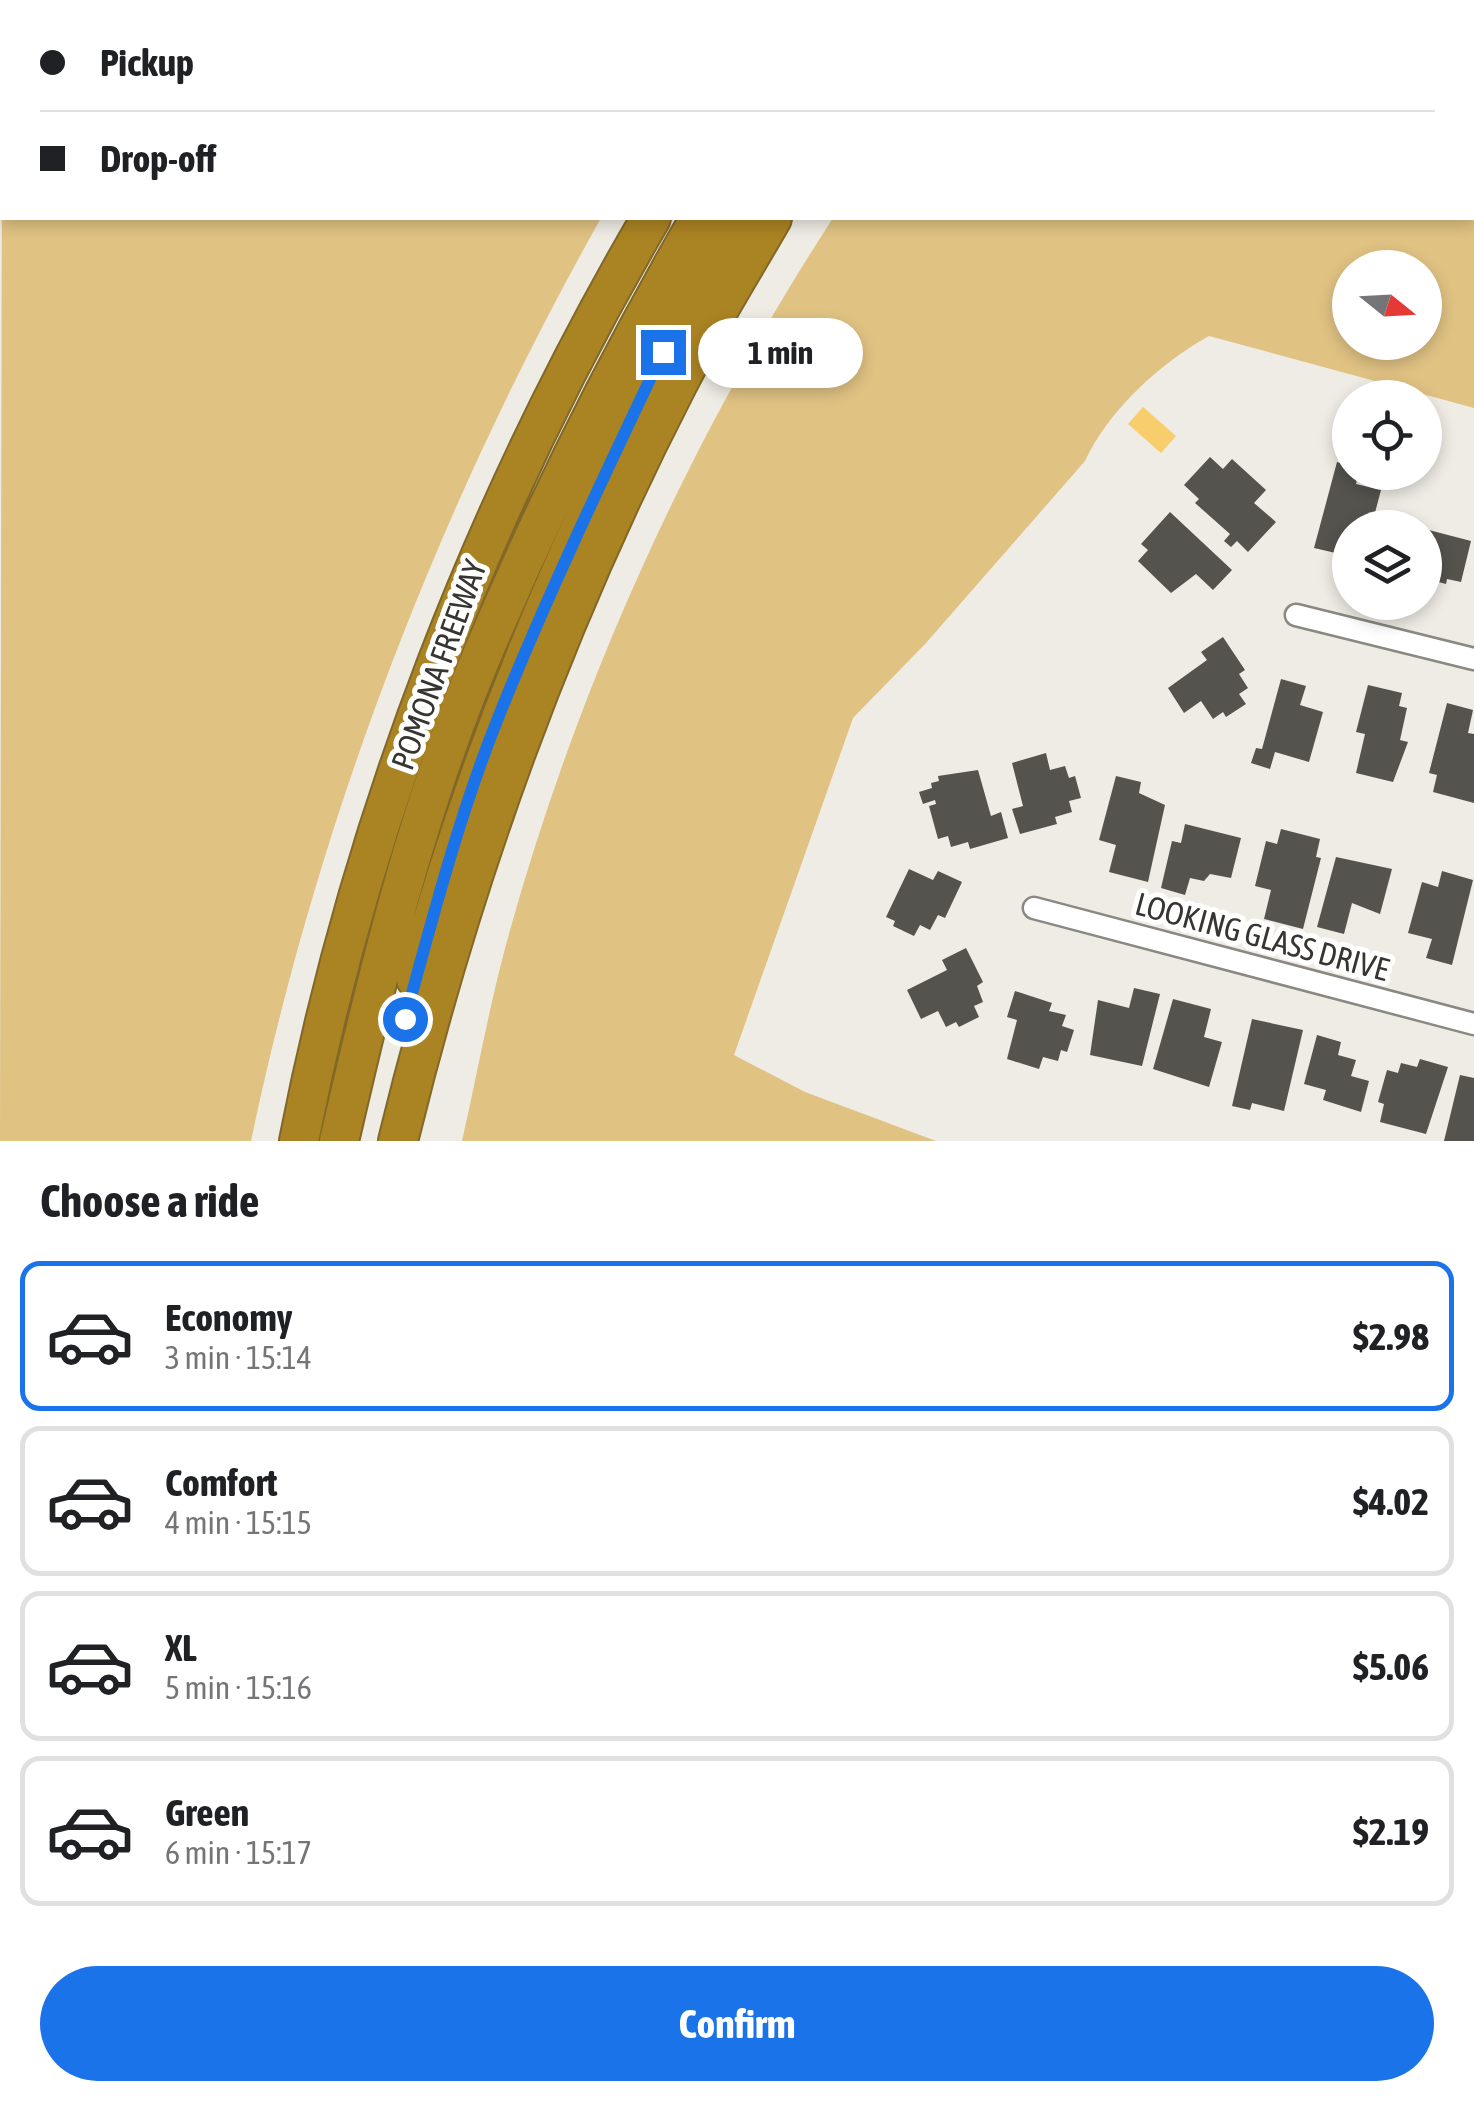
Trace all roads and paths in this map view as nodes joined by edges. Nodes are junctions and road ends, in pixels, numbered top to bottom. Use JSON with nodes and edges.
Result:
{"nodes":[{"id":1,"x":650,"y":220,"type":"edge"},
{"id":2,"x":699,"y":220,"type":"edge"},
{"id":3,"x":737,"y":220,"type":"edge"},
{"id":4,"x":771,"y":220,"type":"edge"},
{"id":5,"x":1296,"y":615,"type":"dead end"},
{"id":6,"x":1474,"y":659,"type":"edge"},
{"id":7,"x":1034,"y":908,"type":"dead end"},
{"id":8,"x":1474,"y":1024,"type":"edge"},
{"id":9,"x":299,"y":1141,"type":"edge"},
{"id":10,"x":339,"y":1141,"type":"edge"},
{"id":11,"x":375,"y":1141,"type":"edge"},
{"id":12,"x":398,"y":1141,"type":"edge"}],
"edges":[{"from":1,"to":9,"type":"highway","name":"POMONA FREEWAY"},
{"from":2,"to":10,"type":"highway"},
{"from":3,"to":11,"type":"highway"},
{"from":4,"to":12,"type":"highway"},
{"from":5,"to":6,"type":"street"},
{"from":7,"to":8,"type":"street","name":"LOOKING GLASS DRIVE"}]}
